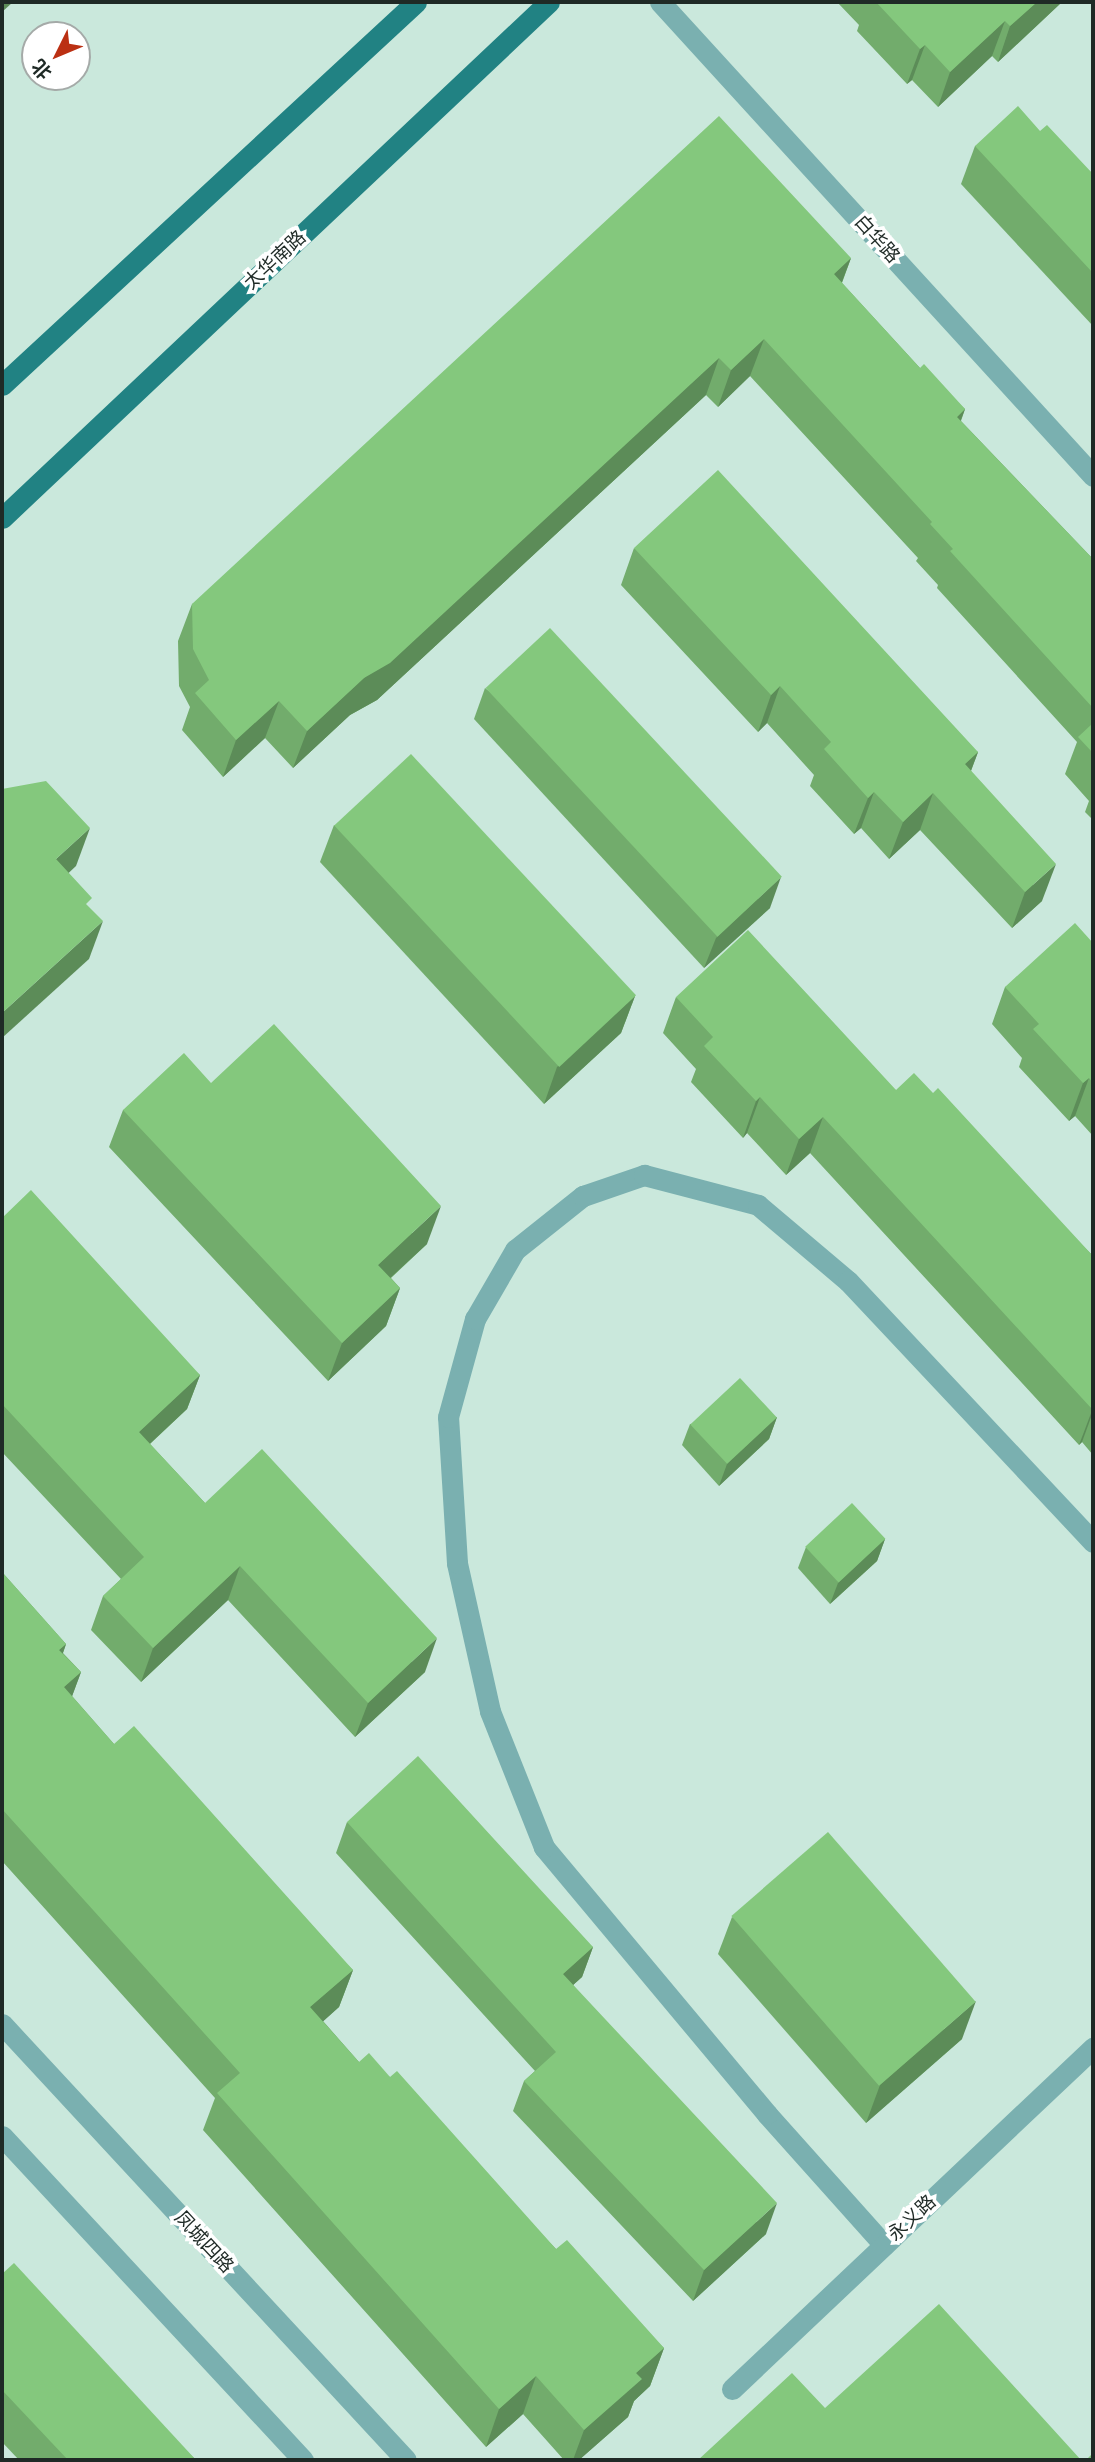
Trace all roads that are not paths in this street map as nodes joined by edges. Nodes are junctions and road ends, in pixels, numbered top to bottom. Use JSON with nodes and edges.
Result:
{"nodes":[{"id":1,"x":416,"y":2,"type":"edge"},
{"id":2,"x":549,"y":2,"type":"edge"},
{"id":3,"x":660,"y":2,"type":"edge"},
{"id":4,"x":2,"y":386,"type":"edge"},
{"id":5,"x":1093,"y":476,"type":"edge"},
{"id":6,"x":2,"y":518,"type":"edge"},
{"id":7,"x":1093,"y":1542,"type":"edge"},
{"id":8,"x":2,"y":2024,"type":"edge"},
{"id":9,"x":1093,"y":2049,"type":"edge"},
{"id":10,"x":2,"y":2136,"type":"edge"},
{"id":11,"x":884,"y":2245,"type":"junction"},
{"id":12,"x":732,"y":2389,"type":"dead end"},
{"id":13,"x":303,"y":2460,"type":"edge"},
{"id":14,"x":406,"y":2460,"type":"edge"}],
"edges":[{"from":1,"to":4,"type":"main road"},
{"from":2,"to":6,"type":"main road","name":"太华南路"},
{"from":3,"to":5,"type":"street","name":"白华路"},
{"from":7,"to":11,"type":"street"},
{"from":8,"to":14,"type":"street","name":"凤城四路"},
{"from":9,"to":11,"type":"street","name":"永义路"},
{"from":10,"to":13,"type":"street"},
{"from":11,"to":12,"type":"street","name":"永义路"}]}
